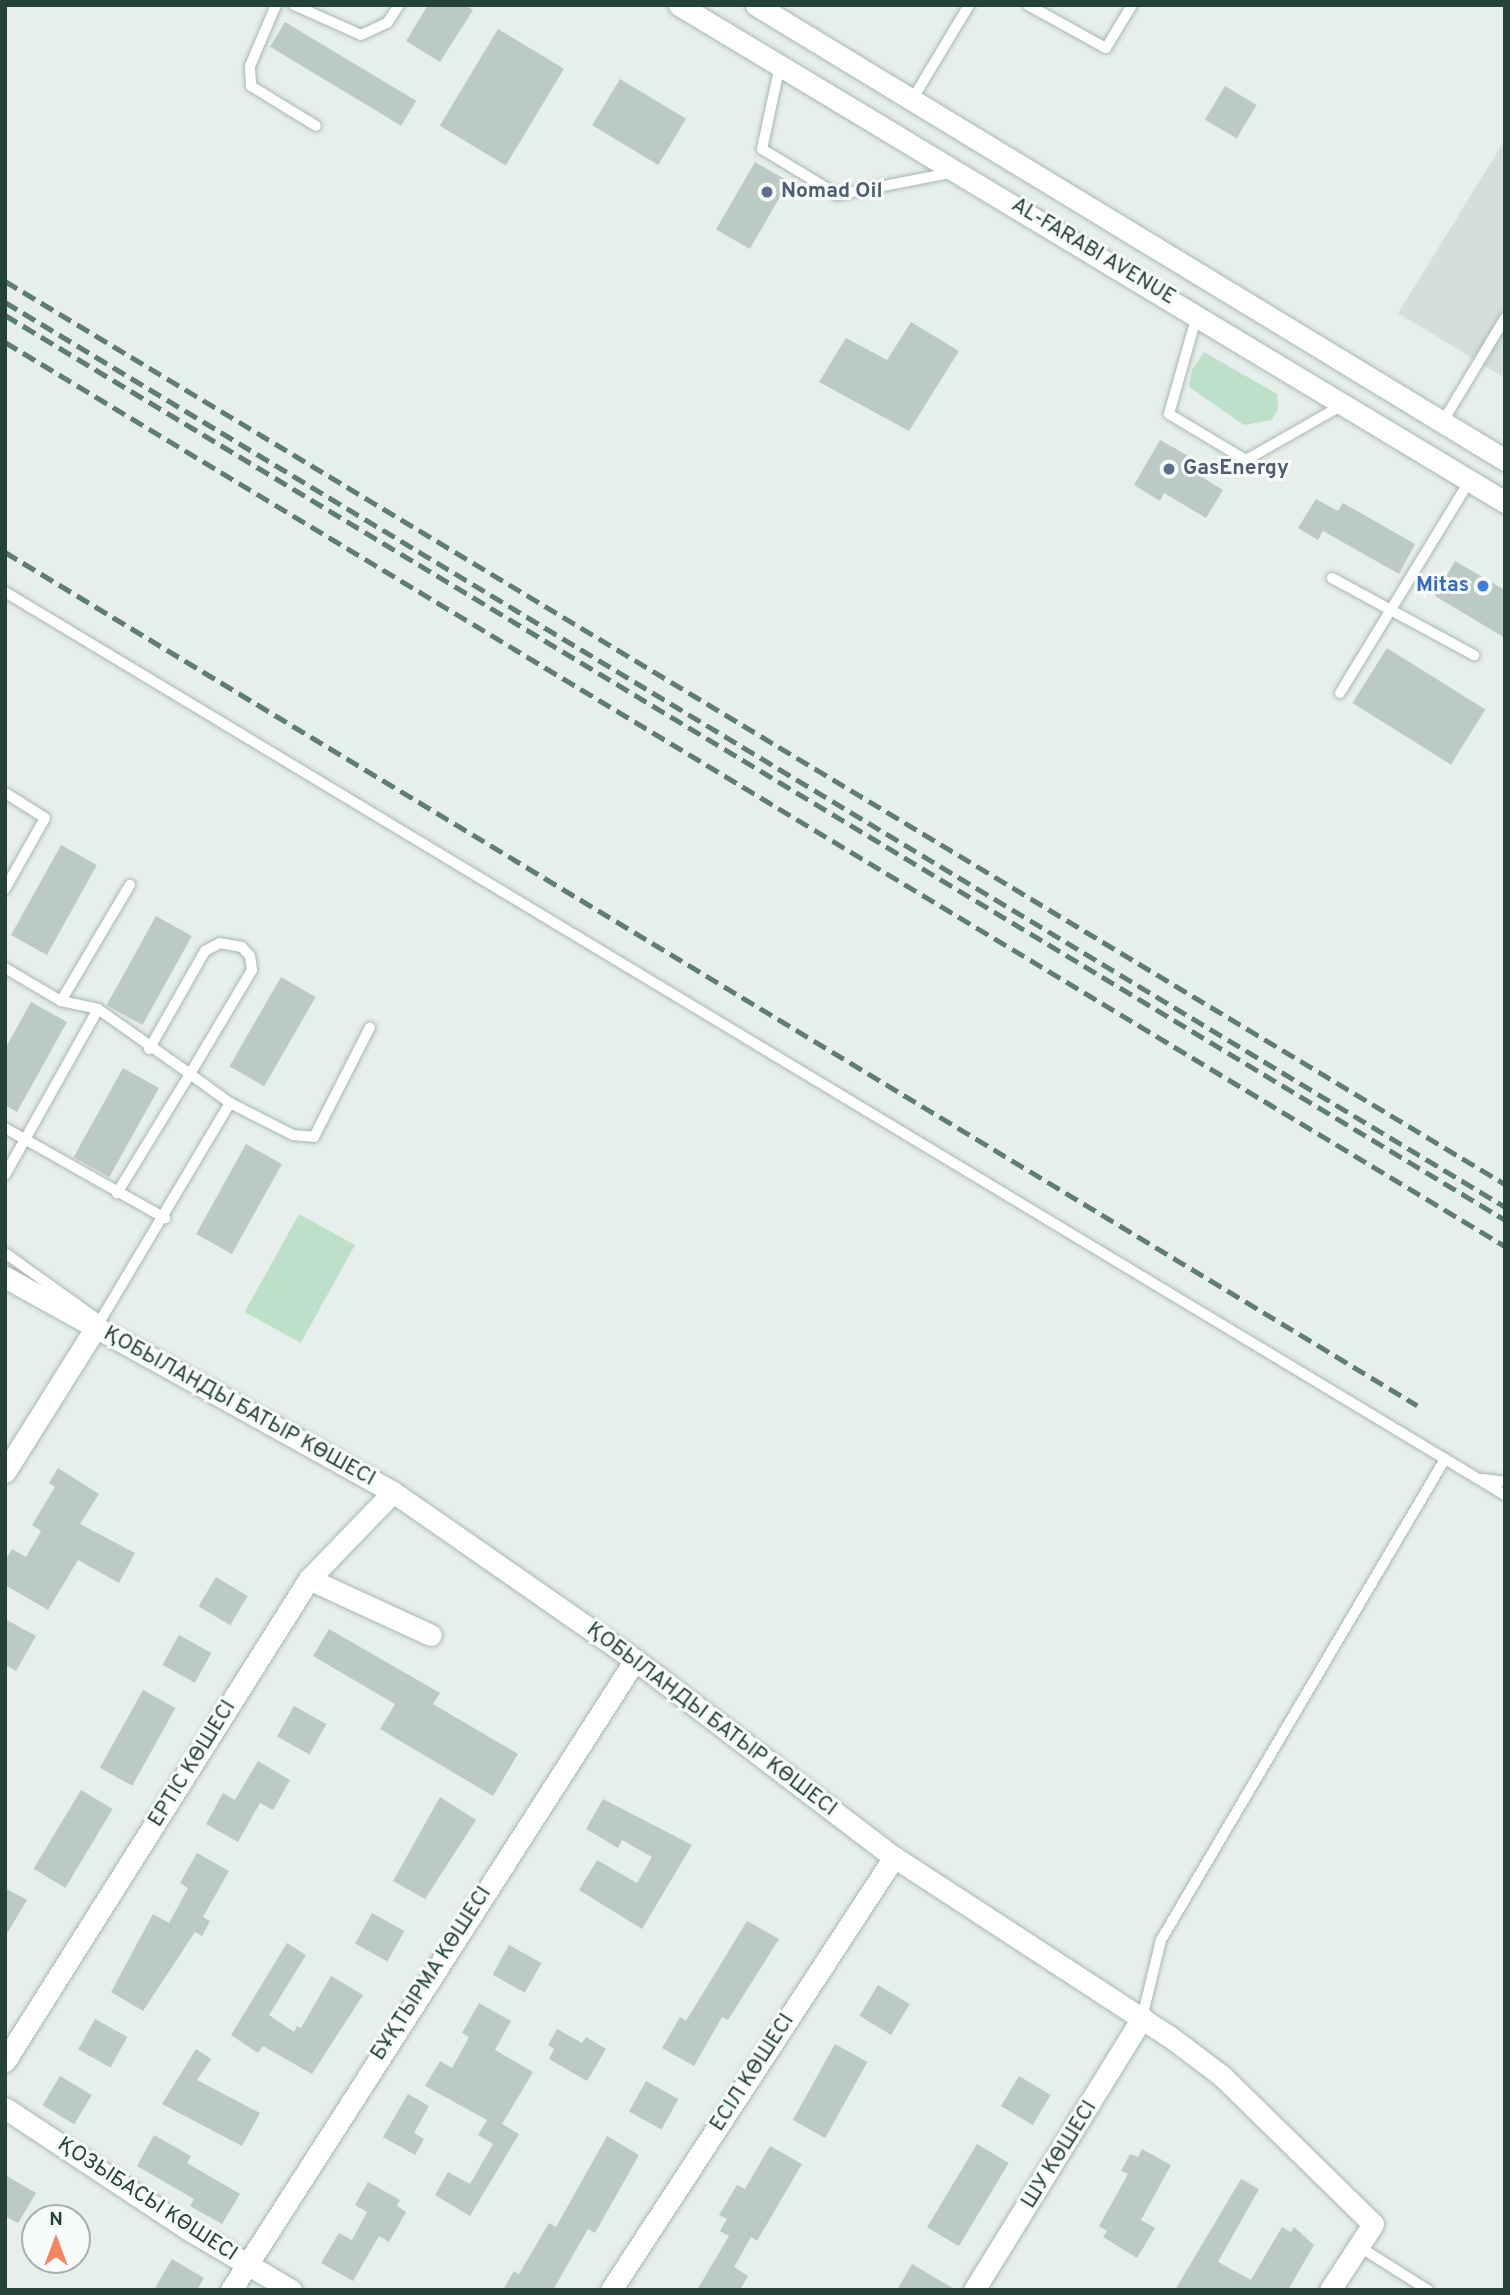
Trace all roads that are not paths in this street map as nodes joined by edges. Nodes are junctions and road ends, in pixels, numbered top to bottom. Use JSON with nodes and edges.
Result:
{"nodes":[{"id":1,"x":276,"y":5,"type":"edge"},
{"id":2,"x":294,"y":5,"type":"edge"},
{"id":3,"x":400,"y":5,"type":"edge"},
{"id":4,"x":679,"y":5,"type":"edge"},
{"id":5,"x":756,"y":5,"type":"edge"},
{"id":6,"x":969,"y":5,"type":"edge"},
{"id":7,"x":1028,"y":5,"type":"edge"},
{"id":8,"x":1132,"y":5,"type":"edge"},
{"id":9,"x":311,"y":8,"type":"edge"},
{"id":10,"x":780,"y":65,"type":"junction"},
{"id":11,"x":912,"y":100,"type":"junction"},
{"id":12,"x":316,"y":126,"type":"dead end"},
{"id":13,"x":960,"y":171,"type":"junction"},
{"id":14,"x":1197,"y":315,"type":"junction"},
{"id":15,"x":1505,"y":318,"type":"edge"},
{"id":16,"x":1344,"y":403,"type":"junction"},
{"id":17,"x":1442,"y":423,"type":"junction"},
{"id":18,"x":1505,"y":460,"type":"edge"},
{"id":19,"x":1470,"y":480,"type":"junction"},
{"id":20,"x":1505,"y":502,"type":"edge"},
{"id":21,"x":1332,"y":578,"type":"dead end"},
{"id":22,"x":5,"y":592,"type":"edge"},
{"id":23,"x":1391,"y":609,"type":"junction"},
{"id":24,"x":1474,"y":655,"type":"dead end"},
{"id":25,"x":1340,"y":693,"type":"dead end"},
{"id":26,"x":6,"y":795,"type":"edge"},
{"id":27,"x":130,"y":885,"type":"dead end"},
{"id":28,"x":5,"y":889,"type":"edge"},
{"id":29,"x":8,"y":970,"type":"edge"},
{"id":30,"x":5,"y":982,"type":"edge"},
{"id":31,"x":61,"y":1001,"type":"junction"},
{"id":32,"x":98,"y":1009,"type":"junction"},
{"id":33,"x":370,"y":1027,"type":"dead end"},
{"id":34,"x":149,"y":1049,"type":"junction"},
{"id":35,"x":190,"y":1074,"type":"junction"},
{"id":36,"x":230,"y":1104,"type":"junction"},
{"id":37,"x":5,"y":1128,"type":"edge"},
{"id":38,"x":26,"y":1140,"type":"junction"},
{"id":39,"x":5,"y":1175,"type":"edge"},
{"id":40,"x":117,"y":1193,"type":"junction"},
{"id":41,"x":165,"y":1218,"type":"junction"},
{"id":42,"x":5,"y":1253,"type":"edge"},
{"id":43,"x":5,"y":1277,"type":"edge"},
{"id":44,"x":98,"y":1324,"type":"junction"},
{"id":45,"x":1445,"y":1459,"type":"junction"},
{"id":46,"x":5,"y":1472,"type":"edge"},
{"id":47,"x":1479,"y":1478,"type":"junction"},
{"id":48,"x":1505,"y":1482,"type":"edge"},
{"id":49,"x":393,"y":1492,"type":"junction"},
{"id":50,"x":1505,"y":1495,"type":"edge"},
{"id":51,"x":309,"y":1579,"type":"junction"},
{"id":52,"x":431,"y":1635,"type":"dead end"},
{"id":53,"x":635,"y":1660,"type":"junction"},
{"id":54,"x":894,"y":1857,"type":"junction"},
{"id":55,"x":1142,"y":2018,"type":"junction"},
{"id":56,"x":5,"y":2061,"type":"edge"},
{"id":57,"x":5,"y":2108,"type":"edge"},
{"id":58,"x":1358,"y":2246,"type":"junction"},
{"id":59,"x":246,"y":2264,"type":"junction"},
{"id":60,"x":231,"y":2290,"type":"edge"},
{"id":61,"x":291,"y":2290,"type":"edge"},
{"id":62,"x":611,"y":2290,"type":"edge"},
{"id":63,"x":974,"y":2290,"type":"edge"},
{"id":64,"x":1331,"y":2290,"type":"edge"},
{"id":65,"x":1428,"y":2290,"type":"edge"}],
"edges":[{"from":1,"to":12,"type":"lane"},
{"from":2,"to":9,"type":"lane"},
{"from":3,"to":9,"type":"lane"},
{"from":4,"to":10,"type":"street","name":"AL-FARABI AVENUE"},
{"from":5,"to":11,"type":"street","name":"AL-FARABI AVENUE"},
{"from":6,"to":11,"type":"lane"},
{"from":7,"to":8,"type":"lane"},
{"from":10,"to":13,"type":"street","name":"AL-FARABI AVENUE"},
{"from":10,"to":13,"type":"lane"},
{"from":11,"to":17,"type":"street","name":"AL-FARABI AVENUE"},
{"from":13,"to":14,"type":"street","name":"AL-FARABI AVENUE"},
{"from":14,"to":16,"type":"street","name":"AL-FARABI AVENUE"},
{"from":14,"to":16,"type":"lane"},
{"from":15,"to":17,"type":"lane"},
{"from":16,"to":19,"type":"street","name":"AL-FARABI AVENUE"},
{"from":17,"to":18,"type":"street","name":"AL-FARABI AVENUE"},
{"from":19,"to":20,"type":"street","name":"AL-FARABI AVENUE"},
{"from":19,"to":23,"type":"lane"},
{"from":21,"to":23,"type":"lane"},
{"from":22,"to":45,"type":"lane"},
{"from":23,"to":24,"type":"lane"},
{"from":23,"to":25,"type":"lane"},
{"from":26,"to":28,"type":"lane"},
{"from":27,"to":31,"type":"lane"},
{"from":29,"to":30,"type":"lane"},
{"from":29,"to":31,"type":"lane"},
{"from":31,"to":32,"type":"lane"},
{"from":32,"to":34,"type":"lane"},
{"from":32,"to":38,"type":"lane"},
{"from":33,"to":36,"type":"lane"},
{"from":34,"to":35,"type":"lane"},
{"from":34,"to":35,"type":"lane"},
{"from":35,"to":36,"type":"lane"},
{"from":35,"to":40,"type":"lane"},
{"from":36,"to":41,"type":"lane"},
{"from":37,"to":38,"type":"lane"},
{"from":38,"to":39,"type":"lane"},
{"from":38,"to":40,"type":"lane"},
{"from":40,"to":41,"type":"lane"},
{"from":41,"to":44,"type":"lane"},
{"from":42,"to":44,"type":"lane"},
{"from":43,"to":44,"type":"street","name":"ҚОБЫЛАНДЫ БАТЫР КӨШЕСІ"},
{"from":44,"to":46,"type":"street"},
{"from":44,"to":49,"type":"street","name":"ҚОБЫЛАНДЫ БАТЫР КӨШЕСІ"},
{"from":45,"to":47,"type":"lane"},
{"from":45,"to":55,"type":"lane"},
{"from":47,"to":48,"type":"lane"},
{"from":47,"to":50,"type":"lane"},
{"from":49,"to":51,"type":"street","name":"ЕРТІС КӨШЕСІ"},
{"from":49,"to":53,"type":"street","name":"ҚОБЫЛАНДЫ БАТЫР КӨШЕСІ"},
{"from":51,"to":52,"type":"street"},
{"from":51,"to":56,"type":"street","name":"ЕРТІС КӨШЕСІ"},
{"from":53,"to":54,"type":"street","name":"ҚОБЫЛАНДЫ БАТЫР КӨШЕСІ"},
{"from":53,"to":59,"type":"street","name":"БҰҚТЫРМА КӨШЕСІ"},
{"from":54,"to":55,"type":"street","name":"ҚОБЫЛАНДЫ БАТЫР КӨШЕСІ"},
{"from":54,"to":62,"type":"street","name":"ЕСІЛ КӨШЕСІ"},
{"from":55,"to":58,"type":"street","name":"ҚОБЫЛАНДЫ БАТЫР КӨШЕСІ"},
{"from":55,"to":63,"type":"street","name":"ШУ КӨШЕСІ"},
{"from":57,"to":59,"type":"street","name":"ҚОЗЫБАСЫ КӨШЕСІ"},
{"from":58,"to":64,"type":"street"},
{"from":58,"to":65,"type":"lane"},
{"from":59,"to":60,"type":"street","name":"БҰҚТЫРМА КӨШЕСІ"},
{"from":59,"to":61,"type":"street","name":"ҚОЗЫБАСЫ КӨШЕСІ"}]}
